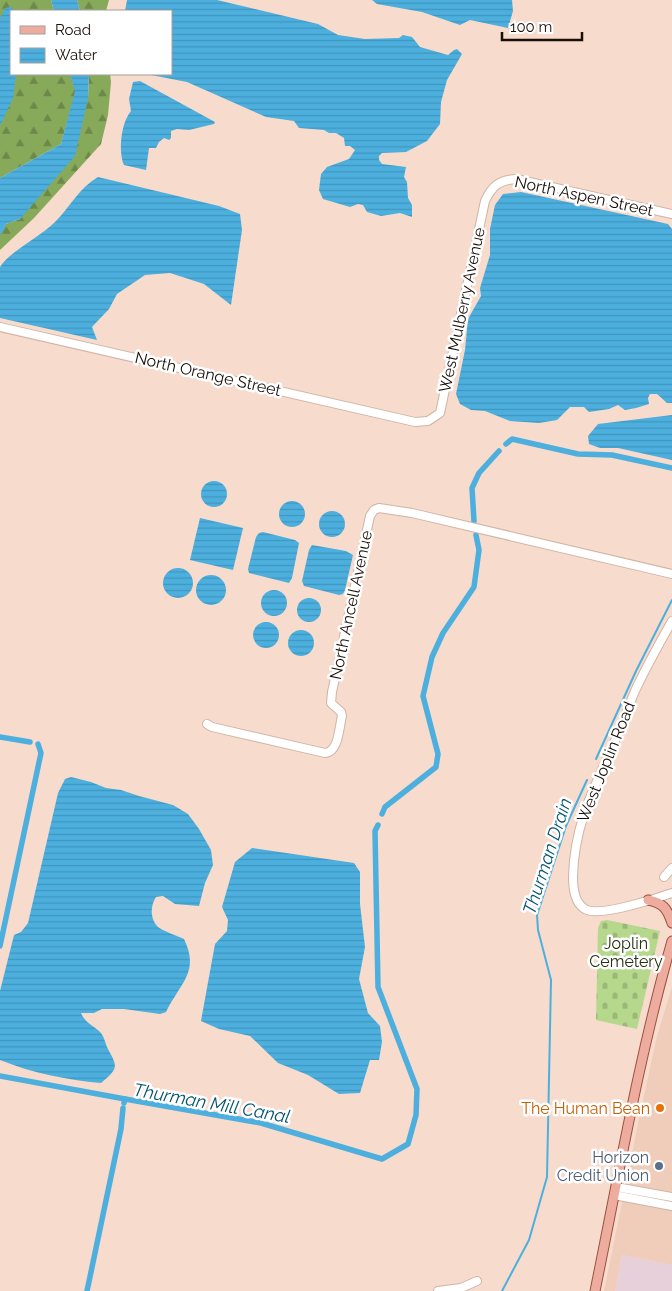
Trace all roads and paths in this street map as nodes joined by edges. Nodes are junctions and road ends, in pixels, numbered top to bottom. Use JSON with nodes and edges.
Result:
{"nodes":[{"id":1,"x":497,"y":184,"type":"joint"},
{"id":2,"x":672,"y":214,"type":"edge"},
{"id":3,"x":0,"y":327,"type":"edge"},
{"id":4,"x":415,"y":422,"type":"joint"},
{"id":5,"x":672,"y":574,"type":"edge"},
{"id":6,"x":672,"y":621,"type":"edge"},
{"id":7,"x":207,"y":724,"type":"dead end"},
{"id":8,"x":672,"y":868,"type":"edge"},
{"id":9,"x":664,"y":877,"type":"dead end"},
{"id":10,"x":672,"y":893,"type":"edge"},
{"id":11,"x":648,"y":900,"type":"junction"},
{"id":12,"x":672,"y":923,"type":"edge"},
{"id":13,"x":672,"y":941,"type":"edge"},
{"id":14,"x":615,"y":1191,"type":"junction"},
{"id":15,"x":672,"y":1197,"type":"edge"},
{"id":16,"x":672,"y":1206,"type":"edge"},
{"id":17,"x":477,"y":1281,"type":"dead end"},
{"id":18,"x":438,"y":1291,"type":"edge"},
{"id":19,"x":595,"y":1291,"type":"edge"}],
"edges":[{"from":1,"to":2,"type":"street","name":"North Aspen Street"},
{"from":1,"to":4,"type":"street","name":"West Mulberry Avenue"},
{"from":3,"to":4,"type":"street","name":"North Orange Street"},
{"from":5,"to":7,"type":"street","name":"North Ancell Avenue"},
{"from":6,"to":11,"type":"street","name":"West Joplin Road"},
{"from":8,"to":9,"type":"street"},
{"from":10,"to":11,"type":"street","name":"West Joplin Road"},
{"from":11,"to":12,"type":"main road"},
{"from":13,"to":14,"type":"main road"},
{"from":14,"to":15,"type":"street"},
{"from":14,"to":16,"type":"street"},
{"from":14,"to":19,"type":"main road"},
{"from":17,"to":18,"type":"street"}]}
